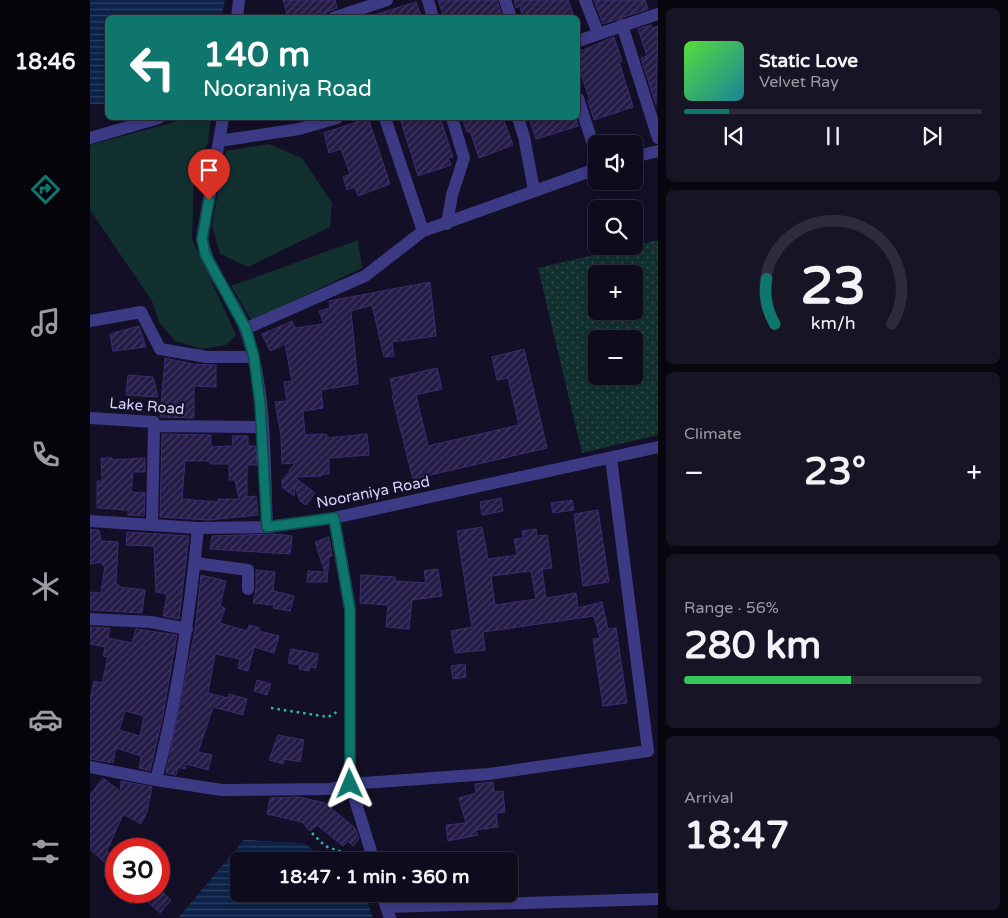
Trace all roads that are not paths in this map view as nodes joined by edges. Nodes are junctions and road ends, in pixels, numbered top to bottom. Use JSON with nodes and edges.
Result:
{"nodes":[{"id":1,"x":239,"y":0,"type":"edge"},
{"id":2,"x":348,"y":0,"type":"edge"},
{"id":3,"x":387,"y":0,"type":"edge"},
{"id":4,"x":428,"y":0,"type":"edge"},
{"id":5,"x":505,"y":0,"type":"edge"},
{"id":6,"x":585,"y":0,"type":"edge"},
{"id":7,"x":658,"y":14,"type":"edge"},
{"id":8,"x":236,"y":15,"type":"edge"},
{"id":9,"x":353,"y":15,"type":"edge"},
{"id":10,"x":432,"y":15,"type":"edge"},
{"id":11,"x":510,"y":15,"type":"edge"},
{"id":12,"x":622,"y":25,"type":"junction"},
{"id":13,"x":598,"y":33,"type":"junction"},
{"id":14,"x":580,"y":40,"type":"edge"},
{"id":15,"x":580,"y":104,"type":"edge"},
{"id":16,"x":152,"y":120,"type":"edge"},
{"id":17,"x":223,"y":120,"type":"edge"},
{"id":18,"x":330,"y":120,"type":"edge"},
{"id":19,"x":386,"y":120,"type":"edge"},
{"id":20,"x":453,"y":120,"type":"edge"},
{"id":21,"x":519,"y":120,"type":"edge"},
{"id":22,"x":590,"y":135,"type":"edge"},
{"id":23,"x":90,"y":138,"type":"edge"},
{"id":24,"x":658,"y":138,"type":"edge"},
{"id":25,"x":219,"y":141,"type":"junction"},
{"id":26,"x":658,"y":150,"type":"edge"},
{"id":27,"x":643,"y":155,"type":"edge"},
{"id":28,"x":588,"y":171,"type":"edge"},
{"id":29,"x":534,"y":190,"type":"junction"},
{"id":30,"x":447,"y":224,"type":"junction"},
{"id":31,"x":423,"y":231,"type":"junction"},
{"id":32,"x":90,"y":321,"type":"edge"},
{"id":33,"x":246,"y":329,"type":"junction"},
{"id":34,"x":254,"y":357,"type":"junction"},
{"id":35,"x":90,"y":418,"type":"edge"},
{"id":36,"x":154,"y":426,"type":"junction"},
{"id":37,"x":262,"y":427,"type":"junction"},
{"id":38,"x":658,"y":447,"type":"edge"},
{"id":39,"x":611,"y":458,"type":"junction"},
{"id":40,"x":334,"y":518,"type":"junction"},
{"id":41,"x":90,"y":521,"type":"edge"},
{"id":42,"x":152,"y":524,"type":"junction"},
{"id":43,"x":267,"y":527,"type":"junction"},
{"id":44,"x":198,"y":528,"type":"junction"},
{"id":45,"x":195,"y":563,"type":"junction"},
{"id":46,"x":248,"y":589,"type":"dead end"},
{"id":47,"x":90,"y":619,"type":"edge"},
{"id":48,"x":188,"y":629,"type":"junction"},
{"id":49,"x":90,"y":767,"type":"edge"},
{"id":50,"x":156,"y":780,"type":"junction"},
{"id":51,"x":350,"y":784,"type":"junction"},
{"id":52,"x":371,"y":852,"type":"edge"},
{"id":53,"x":658,"y":899,"type":"edge"},
{"id":54,"x":388,"y":913,"type":"edge"}],
"edges":[{"from":1,"to":8,"type":"street"},
{"from":2,"to":9,"type":"street"},
{"from":3,"to":9,"type":"street"},
{"from":4,"to":10,"type":"street"},
{"from":5,"to":11,"type":"street"},
{"from":6,"to":13,"type":"street"},
{"from":7,"to":12,"type":"street"},
{"from":12,"to":13,"type":"street"},
{"from":12,"to":24,"type":"street"},
{"from":13,"to":14,"type":"street"},
{"from":15,"to":22,"type":"street"},
{"from":16,"to":23,"type":"street"},
{"from":17,"to":25,"type":"street"},
{"from":18,"to":25,"type":"street"},
{"from":19,"to":31,"type":"street"},
{"from":20,"to":30,"type":"street"},
{"from":21,"to":29,"type":"street"},
{"from":25,"to":33,"type":"street"},
{"from":26,"to":27,"type":"street"},
{"from":28,"to":29,"type":"street"},
{"from":29,"to":30,"type":"street"},
{"from":30,"to":31,"type":"street"},
{"from":31,"to":33,"type":"street"},
{"from":32,"to":34,"type":"street"},
{"from":33,"to":34,"type":"street"},
{"from":34,"to":37,"type":"street"},
{"from":35,"to":36,"type":"street","name":"Lake Road"},
{"from":36,"to":37,"type":"street","name":"Lake Road"},
{"from":36,"to":42,"type":"street"},
{"from":37,"to":43,"type":"street"},
{"from":38,"to":39,"type":"street","name":"Nooraniya Road"},
{"from":39,"to":40,"type":"street","name":"Nooraniya Road"},
{"from":39,"to":51,"type":"street"},
{"from":40,"to":43,"type":"street","name":"Nooraniya Road"},
{"from":40,"to":51,"type":"street"},
{"from":41,"to":42,"type":"street","name":"Nooraniya Road"},
{"from":42,"to":44,"type":"street","name":"Nooraniya Road"},
{"from":43,"to":44,"type":"street","name":"Nooraniya Road"},
{"from":44,"to":45,"type":"street"},
{"from":45,"to":46,"type":"street"},
{"from":45,"to":48,"type":"street"},
{"from":47,"to":48,"type":"street"},
{"from":48,"to":50,"type":"street"},
{"from":49,"to":50,"type":"street"},
{"from":50,"to":51,"type":"street"},
{"from":51,"to":52,"type":"street"},
{"from":53,"to":54,"type":"street"}]}
